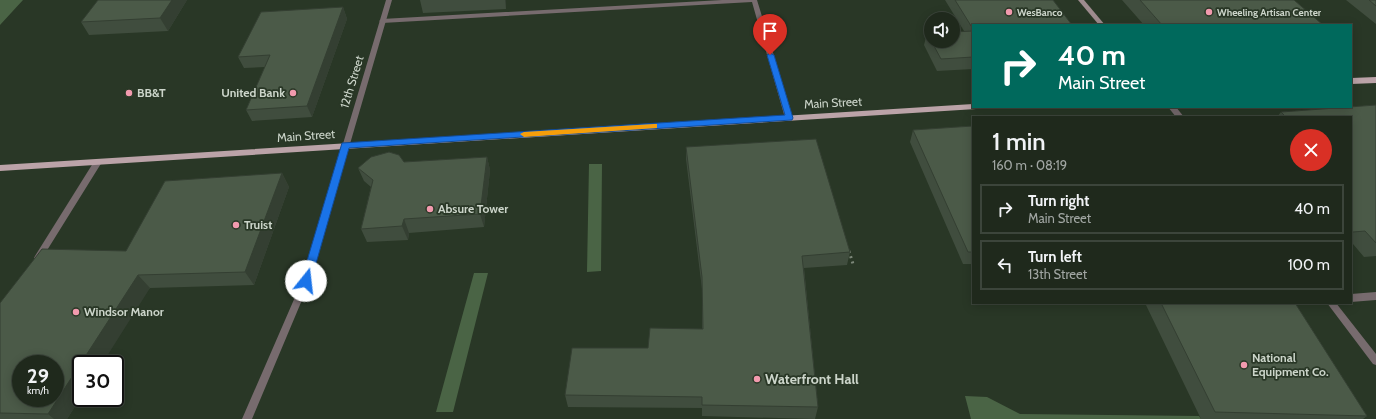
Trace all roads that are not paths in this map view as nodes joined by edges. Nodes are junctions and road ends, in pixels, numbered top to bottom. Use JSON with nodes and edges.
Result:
{"nodes":[{"id":1,"x":389,"y":0,"type":"edge"},
{"id":2,"x":754,"y":0,"type":"edge"},
{"id":3,"x":1081,"y":0,"type":"edge"},
{"id":4,"x":382,"y":22,"type":"junction"},
{"id":5,"x":1101,"y":24,"type":"edge"},
{"id":6,"x":1376,"y":80,"type":"edge"},
{"id":7,"x":1352,"y":81,"type":"edge"},
{"id":8,"x":972,"y":106,"type":"edge"},
{"id":9,"x":1173,"y":108,"type":"edge"},
{"id":10,"x":1179,"y":116,"type":"edge"},
{"id":11,"x":789,"y":118,"type":"junction"},
{"id":12,"x":345,"y":145,"type":"junction"},
{"id":13,"x":98,"y":162,"type":"junction"},
{"id":14,"x":0,"y":168,"type":"edge"},
{"id":15,"x":35,"y":264,"type":"edge"},
{"id":16,"x":1376,"y":296,"type":"edge"},
{"id":17,"x":1352,"y":298,"type":"edge"},
{"id":18,"x":1332,"y":304,"type":"edge"},
{"id":19,"x":1376,"y":362,"type":"edge"},
{"id":20,"x":247,"y":419,"type":"edge"}],
"edges":[{"from":1,"to":4,"type":"street","name":"12th Street"},
{"from":2,"to":4,"type":"street"},
{"from":2,"to":11,"type":"street"},
{"from":3,"to":5,"type":"street"},
{"from":4,"to":12,"type":"street","name":"12th Street"},
{"from":6,"to":7,"type":"main road"},
{"from":8,"to":11,"type":"main road","name":"Main Street"},
{"from":9,"to":10,"type":"street"},
{"from":11,"to":12,"type":"main road","name":"Main Street"},
{"from":12,"to":13,"type":"main road","name":"Main Street"},
{"from":12,"to":20,"type":"street","name":"12th Street"},
{"from":13,"to":14,"type":"main road","name":"Main Street"},
{"from":13,"to":15,"type":"street"},
{"from":16,"to":17,"type":"street"},
{"from":18,"to":19,"type":"street"}]}
